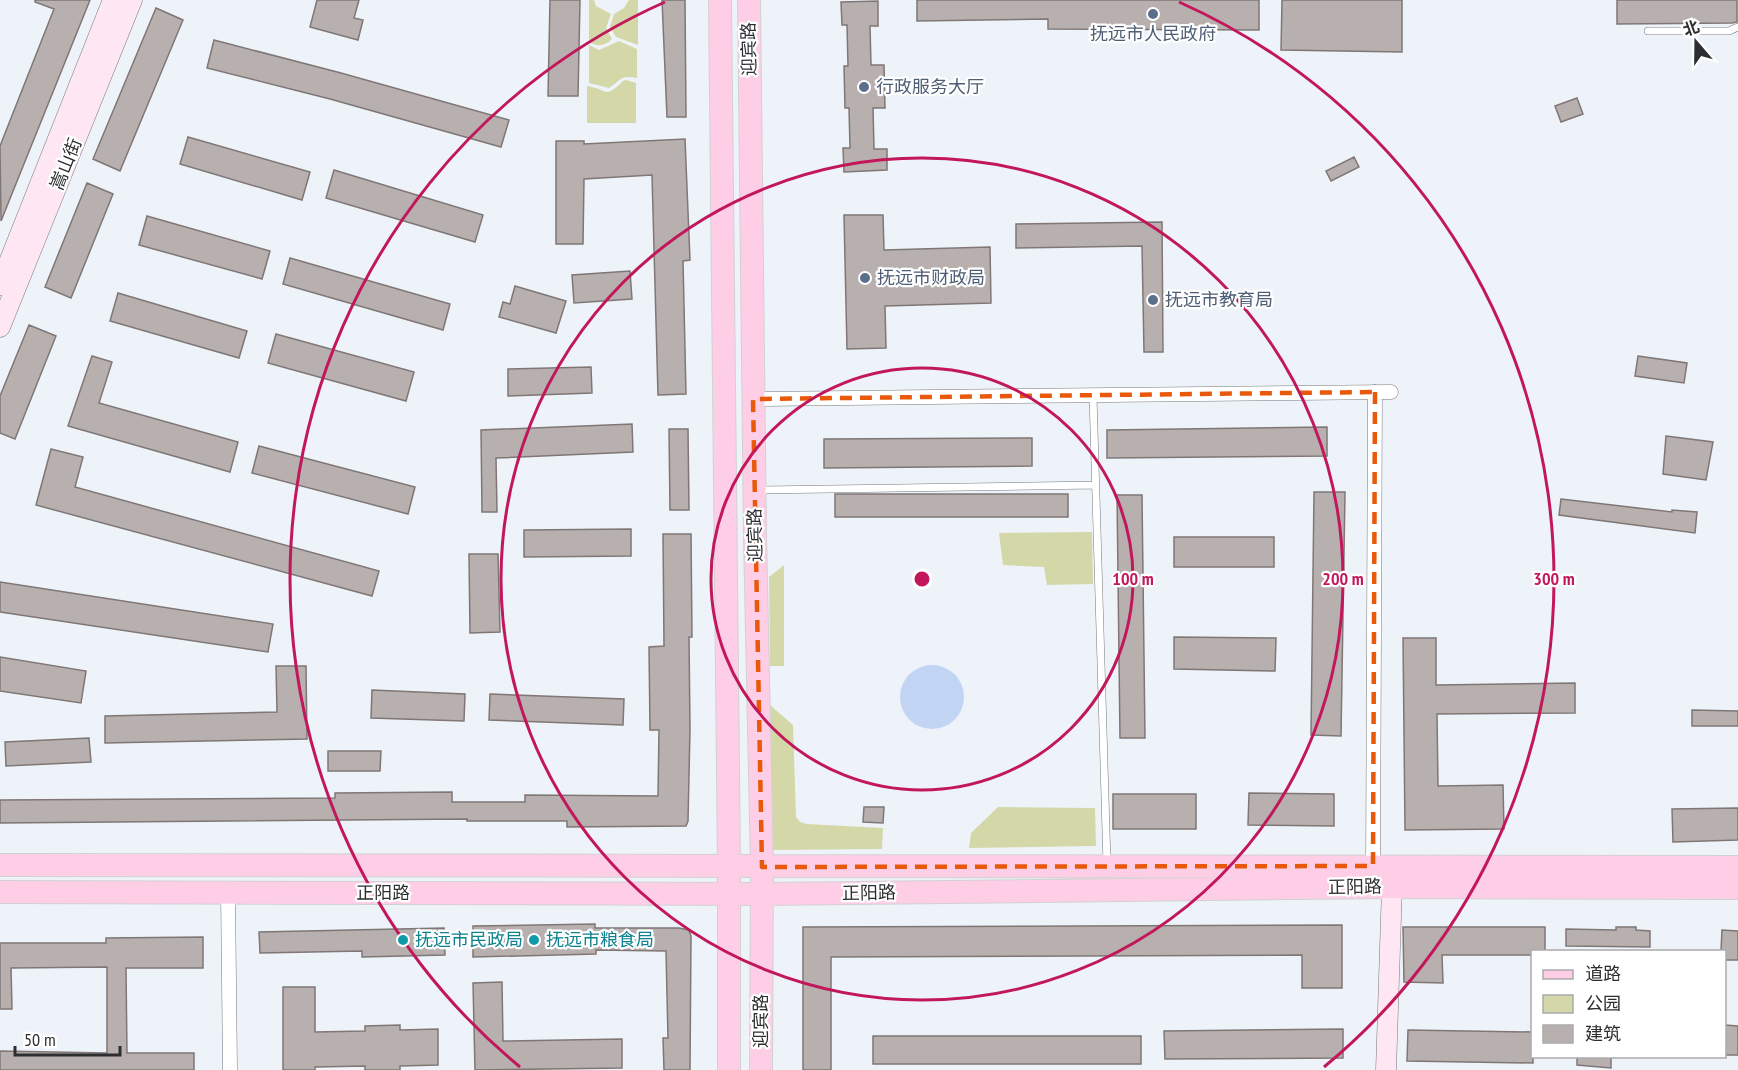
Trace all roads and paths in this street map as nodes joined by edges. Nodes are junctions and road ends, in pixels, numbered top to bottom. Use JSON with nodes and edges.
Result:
{"nodes":[{"id":1,"x":113,"y":0,"type":"edge"},
{"id":2,"x":132,"y":0,"type":"edge"},
{"id":3,"x":720,"y":0,"type":"edge"},
{"id":4,"x":749,"y":0,"type":"edge"},
{"id":5,"x":1738,"y":27,"type":"edge"},
{"id":6,"x":1648,"y":31,"type":"dead end"},
{"id":7,"x":0,"y":285,"type":"edge"},
{"id":8,"x":0,"y":327,"type":"edge"},
{"id":9,"x":1375,"y":392,"type":"junction"},
{"id":10,"x":1391,"y":392,"type":"dead end"},
{"id":11,"x":1093,"y":396,"type":"junction"},
{"id":12,"x":753,"y":399,"type":"junction"},
{"id":13,"x":1096,"y":486,"type":"junction"},
{"id":14,"x":754,"y":490,"type":"junction"},
{"id":15,"x":0,"y":865,"type":"edge"},
{"id":16,"x":729,"y":867,"type":"junction"},
{"id":17,"x":762,"y":867,"type":"junction"},
{"id":18,"x":1107,"y":867,"type":"junction"},
{"id":19,"x":1738,"y":867,"type":"edge"},
{"id":20,"x":1380,"y":880,"type":"junction"},
{"id":21,"x":1738,"y":888,"type":"edge"},
{"id":22,"x":0,"y":892,"type":"edge"},
{"id":23,"x":228,"y":893,"type":"junction"},
{"id":24,"x":729,"y":894,"type":"junction"},
{"id":25,"x":761,"y":894,"type":"junction"},
{"id":26,"x":230,"y":1070,"type":"edge"},
{"id":27,"x":729,"y":1070,"type":"edge"},
{"id":28,"x":761,"y":1070,"type":"edge"},
{"id":29,"x":1386,"y":1070,"type":"edge"}],
"edges":[{"from":1,"to":7,"type":"main road","name":"嵩山街"},
{"from":2,"to":8,"type":"main road","name":"嵩山街"},
{"from":3,"to":16,"type":"main road","name":"迎宾路"},
{"from":4,"to":12,"type":"main road","name":"迎宾路"},
{"from":5,"to":6,"type":"lane"},
{"from":9,"to":10,"type":"street"},
{"from":9,"to":11,"type":"street"},
{"from":9,"to":20,"type":"street"},
{"from":11,"to":12,"type":"street"},
{"from":11,"to":13,"type":"lane"},
{"from":12,"to":14,"type":"main road","name":"迎宾路"},
{"from":13,"to":14,"type":"lane"},
{"from":13,"to":18,"type":"lane"},
{"from":14,"to":17,"type":"main road","name":"迎宾路"},
{"from":15,"to":16,"type":"main road","name":"正阳路"},
{"from":16,"to":17,"type":"main road","name":"正阳路"},
{"from":16,"to":24,"type":"main road","name":"迎宾路"},
{"from":17,"to":18,"type":"main road","name":"正阳路"},
{"from":17,"to":25,"type":"main road","name":"迎宾路"},
{"from":18,"to":20,"type":"main road","name":"正阳路"},
{"from":19,"to":20,"type":"main road","name":"正阳路"},
{"from":20,"to":21,"type":"main road","name":"正阳路"},
{"from":20,"to":25,"type":"main road","name":"正阳路"},
{"from":20,"to":29,"type":"main road"},
{"from":22,"to":23,"type":"main road","name":"正阳路"},
{"from":23,"to":24,"type":"main road","name":"正阳路"},
{"from":23,"to":26,"type":"street"},
{"from":24,"to":25,"type":"main road","name":"正阳路"},
{"from":24,"to":27,"type":"main road","name":"迎宾路"},
{"from":25,"to":28,"type":"main road","name":"迎宾路"}]}
